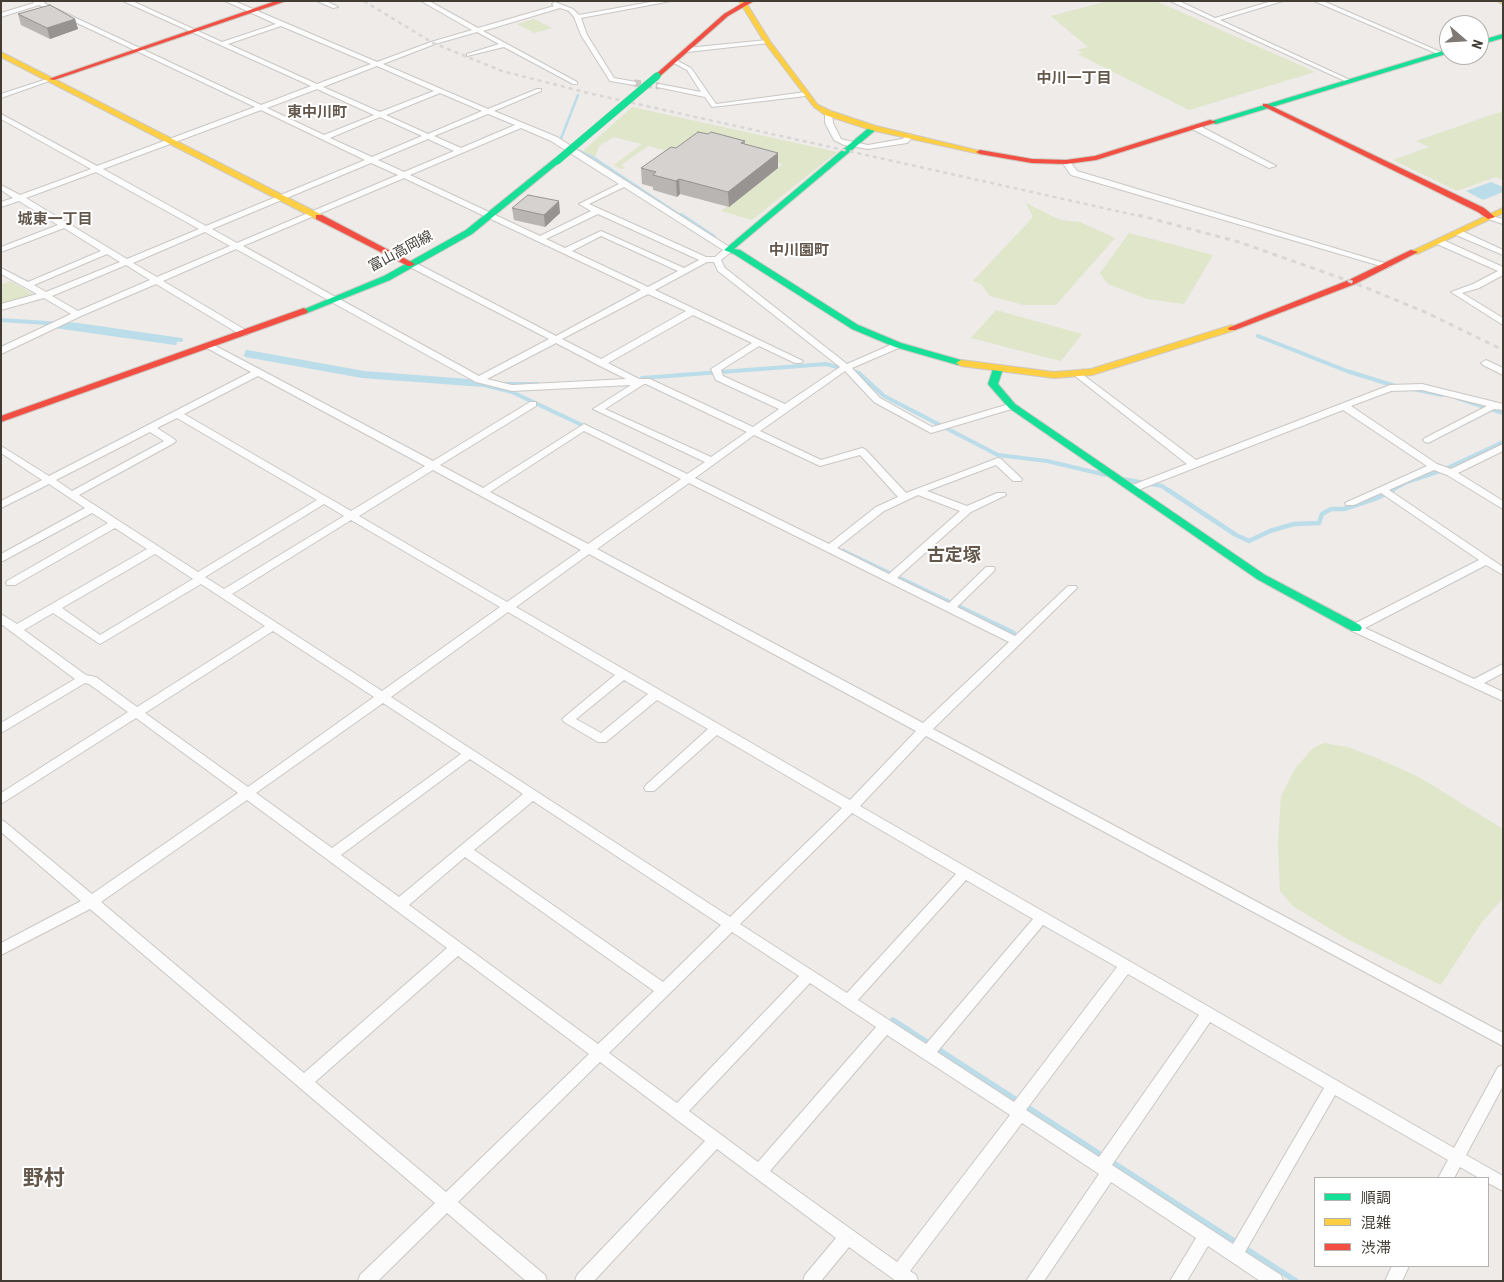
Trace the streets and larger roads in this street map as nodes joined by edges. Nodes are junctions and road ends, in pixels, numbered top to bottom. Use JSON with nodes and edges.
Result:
{"nodes":[{"id":1,"x":126,"y":1,"type":"edge"},
{"id":2,"x":228,"y":1,"type":"edge"},
{"id":3,"x":283,"y":1,"type":"edge"},
{"id":4,"x":320,"y":1,"type":"edge"},
{"id":5,"x":424,"y":1,"type":"edge"},
{"id":6,"x":549,"y":1,"type":"edge"},
{"id":7,"x":668,"y":1,"type":"edge"},
{"id":8,"x":1173,"y":1,"type":"edge"},
{"id":9,"x":1280,"y":1,"type":"edge"},
{"id":10,"x":1317,"y":1,"type":"edge"},
{"id":11,"x":40,"y":2,"type":"edge"},
{"id":12,"x":746,"y":2,"type":"edge"},
{"id":13,"x":561,"y":6,"type":"junction"},
{"id":14,"x":335,"y":8,"type":"dead end"},
{"id":15,"x":252,"y":12,"type":"junction"},
{"id":16,"x":1,"y":15,"type":"edge"},
{"id":17,"x":577,"y":16,"type":"junction"},
{"id":18,"x":1214,"y":20,"type":"junction"},
{"id":19,"x":281,"y":24,"type":"junction"},
{"id":20,"x":478,"y":30,"type":"junction"},
{"id":21,"x":195,"y":32,"type":"junction"},
{"id":22,"x":1503,"y":36,"type":"edge"},
{"id":23,"x":1489,"y":40,"type":"edge"},
{"id":24,"x":767,"y":42,"type":"junction"},
{"id":25,"x":222,"y":44,"type":"junction"},
{"id":26,"x":504,"y":45,"type":"junction"},
{"id":27,"x":138,"y":50,"type":"junction"},
{"id":28,"x":687,"y":50,"type":"junction"},
{"id":29,"x":1439,"y":50,"type":"edge"},
{"id":30,"x":1,"y":54,"type":"edge"},
{"id":31,"x":1439,"y":54,"type":"edge"},
{"id":32,"x":469,"y":55,"type":"dead end"},
{"id":33,"x":674,"y":61,"type":"junction"},
{"id":34,"x":377,"y":64,"type":"junction"},
{"id":35,"x":52,"y":79,"type":"junction"},
{"id":36,"x":1348,"y":80,"type":"junction"},
{"id":37,"x":658,"y":81,"type":"junction"},
{"id":38,"x":575,"y":83,"type":"dead end"},
{"id":39,"x":634,"y":83,"type":"tunnel mouth"},
{"id":40,"x":316,"y":87,"type":"junction"},
{"id":41,"x":440,"y":90,"type":"junction"},
{"id":42,"x":540,"y":90,"type":"dead end"},
{"id":43,"x":806,"y":94,"type":"junction"},
{"id":44,"x":707,"y":95,"type":"junction"},
{"id":45,"x":1,"y":96,"type":"edge"},
{"id":46,"x":1265,"y":105,"type":"junction"},
{"id":47,"x":261,"y":108,"type":"junction"},
{"id":48,"x":486,"y":111,"type":"junction"},
{"id":49,"x":828,"y":113,"type":"junction"},
{"id":50,"x":380,"y":114,"type":"junction"},
{"id":51,"x":1,"y":116,"type":"edge"},
{"id":52,"x":521,"y":126,"type":"junction"},
{"id":53,"x":1195,"y":127,"type":"junction"},
{"id":54,"x":874,"y":128,"type":"junction"},
{"id":55,"x":429,"y":136,"type":"junction"},
{"id":56,"x":910,"y":136,"type":"junction"},
{"id":57,"x":325,"y":137,"type":"junction"},
{"id":58,"x":173,"y":141,"type":"junction"},
{"id":59,"x":856,"y":145,"type":"junction"},
{"id":60,"x":461,"y":151,"type":"junction"},
{"id":61,"x":370,"y":160,"type":"junction"},
{"id":62,"x":1066,"y":162,"type":"junction"},
{"id":63,"x":1272,"y":166,"type":"dead end"},
{"id":64,"x":98,"y":168,"type":"junction"},
{"id":65,"x":403,"y":175,"type":"junction"},
{"id":66,"x":624,"y":184,"type":"junction"},
{"id":67,"x":1,"y":188,"type":"edge"},
{"id":68,"x":282,"y":197,"type":"junction"},
{"id":69,"x":19,"y":198,"type":"junction"},
{"id":70,"x":1,"y":205,"type":"edge"},
{"id":71,"x":1503,"y":210,"type":"edge"},
{"id":72,"x":597,"y":211,"type":"junction"},
{"id":73,"x":315,"y":214,"type":"junction"},
{"id":74,"x":491,"y":216,"type":"junction"},
{"id":75,"x":1491,"y":217,"type":"junction"},
{"id":76,"x":1503,"y":222,"type":"edge"},
{"id":77,"x":64,"y":225,"type":"junction"},
{"id":78,"x":206,"y":229,"type":"junction"},
{"id":79,"x":1459,"y":233,"type":"junction"},
{"id":80,"x":540,"y":239,"type":"junction"},
{"id":81,"x":1440,"y":242,"type":"junction"},
{"id":82,"x":238,"y":246,"type":"junction"},
{"id":83,"x":1,"y":250,"type":"edge"},
{"id":84,"x":728,"y":250,"type":"junction"},
{"id":85,"x":107,"y":251,"type":"junction"},
{"id":86,"x":566,"y":251,"type":"junction"},
{"id":87,"x":1503,"y":253,"type":"edge"},
{"id":88,"x":717,"y":259,"type":"junction"},
{"id":89,"x":705,"y":260,"type":"junction"},
{"id":90,"x":127,"y":263,"type":"junction"},
{"id":91,"x":411,"y":264,"type":"junction"},
{"id":92,"x":1387,"y":265,"type":"junction"},
{"id":93,"x":1,"y":270,"type":"edge"},
{"id":94,"x":684,"y":271,"type":"junction"},
{"id":95,"x":1503,"y":271,"type":"edge"},
{"id":96,"x":157,"y":281,"type":"junction"},
{"id":97,"x":27,"y":285,"type":"junction"},
{"id":98,"x":648,"y":290,"type":"junction"},
{"id":99,"x":44,"y":295,"type":"junction"},
{"id":100,"x":336,"y":300,"type":"junction"},
{"id":101,"x":1,"y":307,"type":"edge"},
{"id":102,"x":693,"y":311,"type":"junction"},
{"id":103,"x":78,"y":314,"type":"junction"},
{"id":104,"x":1501,"y":319,"type":"edge"},
{"id":105,"x":244,"y":333,"type":"junction"},
{"id":106,"x":555,"y":340,"type":"junction"},
{"id":107,"x":759,"y":342,"type":"junction"},
{"id":108,"x":208,"y":345,"type":"junction"},
{"id":109,"x":898,"y":345,"type":"junction"},
{"id":110,"x":1,"y":351,"type":"edge"},
{"id":111,"x":798,"y":361,"type":"dead end"},
{"id":112,"x":601,"y":363,"type":"junction"},
{"id":113,"x":1486,"y":363,"type":"dead end"},
{"id":114,"x":998,"y":369,"type":"junction"},
{"id":115,"x":846,"y":370,"type":"junction"},
{"id":116,"x":258,"y":372,"type":"junction"},
{"id":117,"x":1503,"y":372,"type":"edge"},
{"id":118,"x":1078,"y":374,"type":"junction"},
{"id":119,"x":479,"y":380,"type":"junction"},
{"id":120,"x":640,"y":382,"type":"junction"},
{"id":121,"x":533,"y":404,"type":"dead end"},
{"id":122,"x":1012,"y":406,"type":"junction"},
{"id":123,"x":1344,"y":406,"type":"junction"},
{"id":124,"x":1498,"y":407,"type":"edge"},
{"id":125,"x":786,"y":408,"type":"junction"},
{"id":126,"x":177,"y":414,"type":"junction"},
{"id":127,"x":1,"y":418,"type":"edge"},
{"id":128,"x":150,"y":428,"type":"junction"},
{"id":129,"x":754,"y":431,"type":"junction"},
{"id":130,"x":1428,"y":440,"type":"dead end"},
{"id":131,"x":1503,"y":447,"type":"edge"},
{"id":132,"x":1,"y":449,"type":"edge"},
{"id":133,"x":711,"y":461,"type":"junction"},
{"id":134,"x":432,"y":464,"type":"junction"},
{"id":135,"x":1194,"y":464,"type":"junction"},
{"id":136,"x":1434,"y":466,"type":"junction"},
{"id":137,"x":1451,"y":473,"type":"junction"},
{"id":138,"x":687,"y":478,"type":"junction"},
{"id":139,"x":1017,"y":479,"type":"dead end"},
{"id":140,"x":49,"y":480,"type":"junction"},
{"id":141,"x":1134,"y":488,"type":"junction"},
{"id":142,"x":1381,"y":489,"type":"junction"},
{"id":143,"x":918,"y":490,"type":"junction"},
{"id":144,"x":484,"y":492,"type":"junction"},
{"id":145,"x":72,"y":495,"type":"junction"},
{"id":146,"x":1001,"y":495,"type":"dead end"},
{"id":147,"x":903,"y":496,"type":"junction"},
{"id":148,"x":324,"y":500,"type":"junction"},
{"id":149,"x":1350,"y":503,"type":"dead end"},
{"id":150,"x":1,"y":505,"type":"edge"},
{"id":151,"x":1503,"y":506,"type":"edge"},
{"id":152,"x":93,"y":508,"type":"junction"},
{"id":153,"x":967,"y":510,"type":"junction"},
{"id":154,"x":351,"y":516,"type":"junction"},
{"id":155,"x":115,"y":523,"type":"junction"},
{"id":156,"x":590,"y":548,"type":"junction"},
{"id":157,"x":831,"y":548,"type":"junction"},
{"id":158,"x":155,"y":549,"type":"junction"},
{"id":159,"x":1,"y":559,"type":"edge"},
{"id":160,"x":1486,"y":561,"type":"junction"},
{"id":161,"x":990,"y":570,"type":"dead end"},
{"id":162,"x":1503,"y":572,"type":"edge"},
{"id":163,"x":199,"y":578,"type":"junction"},
{"id":164,"x":890,"y":578,"type":"junction"},
{"id":165,"x":11,"y":583,"type":"dead end"},
{"id":166,"x":1072,"y":588,"type":"dead end"},
{"id":167,"x":224,"y":594,"type":"junction"},
{"id":168,"x":506,"y":607,"type":"junction"},
{"id":169,"x":54,"y":608,"type":"junction"},
{"id":170,"x":950,"y":608,"type":"junction"},
{"id":171,"x":1,"y":618,"type":"edge"},
{"id":172,"x":272,"y":626,"type":"junction"},
{"id":173,"x":1356,"y":628,"type":"junction"},
{"id":174,"x":17,"y":629,"type":"junction"},
{"id":175,"x":1016,"y":641,"type":"junction"},
{"id":176,"x":1503,"y":668,"type":"edge"},
{"id":177,"x":623,"y":675,"type":"junction"},
{"id":178,"x":83,"y":679,"type":"junction"},
{"id":179,"x":1474,"y":684,"type":"junction"},
{"id":180,"x":656,"y":694,"type":"junction"},
{"id":181,"x":381,"y":697,"type":"junction"},
{"id":182,"x":1503,"y":697,"type":"edge"},
{"id":183,"x":137,"y":712,"type":"junction"},
{"id":184,"x":1,"y":715,"type":"edge"},
{"id":185,"x":6,"y":726,"type":"edge"},
{"id":186,"x":716,"y":729,"type":"junction"},
{"id":187,"x":924,"y":730,"type":"junction"},
{"id":188,"x":470,"y":753,"type":"junction"},
{"id":189,"x":650,"y":788,"type":"dead end"},
{"id":190,"x":248,"y":793,"type":"junction"},
{"id":191,"x":532,"y":794,"type":"junction"},
{"id":192,"x":1,"y":799,"type":"edge"},
{"id":193,"x":851,"y":807,"type":"junction"},
{"id":194,"x":1,"y":825,"type":"edge"},
{"id":195,"x":464,"y":850,"type":"junction"},
{"id":196,"x":332,"y":854,"type":"junction"},
{"id":197,"x":964,"y":873,"type":"junction"},
{"id":198,"x":90,"y":902,"type":"junction"},
{"id":199,"x":399,"y":905,"type":"junction"},
{"id":200,"x":1042,"y":917,"type":"junction"},
{"id":201,"x":730,"y":924,"type":"junction"},
{"id":202,"x":457,"y":948,"type":"junction"},
{"id":203,"x":1,"y":950,"type":"edge"},
{"id":204,"x":1125,"y":966,"type":"junction"},
{"id":205,"x":809,"y":975,"type":"junction"},
{"id":206,"x":663,"y":990,"type":"junction"},
{"id":207,"x":850,"y":1001,"type":"junction"},
{"id":208,"x":1208,"y":1014,"type":"junction"},
{"id":209,"x":886,"y":1026,"type":"junction"},
{"id":210,"x":1503,"y":1040,"type":"edge"},
{"id":211,"x":931,"y":1048,"type":"junction"},
{"id":212,"x":599,"y":1053,"type":"junction"},
{"id":213,"x":1503,"y":1072,"type":"edge"},
{"id":214,"x":304,"y":1082,"type":"junction"},
{"id":215,"x":1332,"y":1087,"type":"junction"},
{"id":216,"x":1020,"y":1108,"type":"junction"},
{"id":217,"x":678,"y":1112,"type":"junction"},
{"id":218,"x":716,"y":1140,"type":"junction"},
{"id":219,"x":1457,"y":1157,"type":"junction"},
{"id":220,"x":1107,"y":1163,"type":"junction"},
{"id":221,"x":759,"y":1172,"type":"junction"},
{"id":222,"x":1447,"y":1177,"type":"edge"},
{"id":223,"x":1503,"y":1184,"type":"edge"},
{"id":224,"x":446,"y":1202,"type":"junction"},
{"id":225,"x":1206,"y":1236,"type":"junction"},
{"id":226,"x":847,"y":1237,"type":"junction"},
{"id":227,"x":1239,"y":1248,"type":"junction"},
{"id":228,"x":1400,"y":1267,"type":"edge"},
{"id":229,"x":904,"y":1276,"type":"edge"},
{"id":230,"x":366,"y":1281,"type":"edge"},
{"id":231,"x":539,"y":1281,"type":"edge"},
{"id":232,"x":583,"y":1281,"type":"edge"},
{"id":233,"x":811,"y":1281,"type":"edge"},
{"id":234,"x":1034,"y":1281,"type":"edge"},
{"id":235,"x":1178,"y":1281,"type":"edge"},
{"id":236,"x":1275,"y":1281,"type":"edge"},
{"id":237,"x":1393,"y":1281,"type":"edge"}],
"edges":[{"from":1,"to":21,"type":"street"},
{"from":2,"to":15,"type":"street"},
{"from":3,"to":15,"type":"street"},
{"from":4,"to":14,"type":"street"},
{"from":5,"to":20,"type":"street"},
{"from":6,"to":13,"type":"street"},
{"from":7,"to":17,"type":"street"},
{"from":8,"to":18,"type":"street"},
{"from":9,"to":18,"type":"street"},
{"from":10,"to":29,"type":"street"},
{"from":11,"to":16,"type":"street"},
{"from":11,"to":27,"type":"street"},
{"from":12,"to":24,"type":"street"},
{"from":12,"to":28,"type":"street","name":"富山高岡線"},
{"from":13,"to":17,"type":"street"},
{"from":13,"to":20,"type":"street"},
{"from":15,"to":19,"type":"street"},
{"from":15,"to":21,"type":"street"},
{"from":17,"to":39,"type":"street"},
{"from":18,"to":36,"type":"street"},
{"from":19,"to":25,"type":"street"},
{"from":19,"to":34,"type":"street"},
{"from":20,"to":26,"type":"street"},
{"from":20,"to":34,"type":"street"},
{"from":21,"to":25,"type":"street"},
{"from":21,"to":27,"type":"street"},
{"from":22,"to":23,"type":"street"},
{"from":24,"to":28,"type":"street"},
{"from":24,"to":43,"type":"street"},
{"from":25,"to":40,"type":"street"},
{"from":26,"to":32,"type":"street"},
{"from":26,"to":38,"type":"street"},
{"from":27,"to":35,"type":"street"},
{"from":27,"to":47,"type":"street"},
{"from":28,"to":33,"type":"street","name":"富山高岡線"},
{"from":30,"to":35,"type":"street"},
{"from":31,"to":36,"type":"street"},
{"from":33,"to":37,"type":"street","name":"富山高岡線"},
{"from":33,"to":44,"type":"street"},
{"from":34,"to":40,"type":"street"},
{"from":34,"to":41,"type":"street"},
{"from":35,"to":45,"type":"street"},
{"from":35,"to":58,"type":"street"},
{"from":36,"to":46,"type":"street"},
{"from":37,"to":44,"type":"street"},
{"from":37,"to":74,"type":"street","name":"富山高岡線","bridge":true},
{"from":40,"to":47,"type":"street"},
{"from":40,"to":50,"type":"street"},
{"from":41,"to":48,"type":"street"},
{"from":41,"to":50,"type":"street"},
{"from":42,"to":48,"type":"street"},
{"from":43,"to":44,"type":"street"},
{"from":43,"to":49,"type":"street"},
{"from":46,"to":53,"type":"street"},
{"from":46,"to":75,"type":"street"},
{"from":47,"to":57,"type":"street"},
{"from":47,"to":58,"type":"street"},
{"from":48,"to":52,"type":"street"},
{"from":48,"to":55,"type":"street"},
{"from":49,"to":54,"type":"street"},
{"from":49,"to":59,"type":"street"},
{"from":50,"to":55,"type":"street"},
{"from":50,"to":57,"type":"street"},
{"from":51,"to":64,"type":"street"},
{"from":52,"to":60,"type":"street"},
{"from":52,"to":66,"type":"street"},
{"from":53,"to":62,"type":"street"},
{"from":53,"to":63,"type":"street"},
{"from":54,"to":56,"type":"street"},
{"from":54,"to":59,"type":"street"},
{"from":55,"to":60,"type":"street"},
{"from":55,"to":61,"type":"street"},
{"from":56,"to":59,"type":"street"},
{"from":56,"to":62,"type":"street"},
{"from":57,"to":61,"type":"street"},
{"from":58,"to":64,"type":"street"},
{"from":58,"to":68,"type":"street"},
{"from":59,"to":84,"type":"street"},
{"from":60,"to":65,"type":"street"},
{"from":61,"to":65,"type":"street"},
{"from":61,"to":68,"type":"street"},
{"from":62,"to":92,"type":"street"},
{"from":64,"to":69,"type":"street"},
{"from":64,"to":78,"type":"street"},
{"from":65,"to":73,"type":"street"},
{"from":65,"to":74,"type":"street"},
{"from":66,"to":72,"type":"street"},
{"from":66,"to":84,"type":"street"},
{"from":67,"to":69,"type":"street"},
{"from":68,"to":73,"type":"street"},
{"from":68,"to":78,"type":"street"},
{"from":69,"to":70,"type":"street"},
{"from":69,"to":77,"type":"street"},
{"from":71,"to":75,"type":"street"},
{"from":72,"to":80,"type":"street"},
{"from":72,"to":89,"type":"street"},
{"from":73,"to":82,"type":"street"},
{"from":73,"to":91,"type":"street"},
{"from":74,"to":80,"type":"street"},
{"from":74,"to":91,"type":"street","name":"富山高岡線"},
{"from":75,"to":76,"type":"street"},
{"from":75,"to":79,"type":"street"},
{"from":77,"to":83,"type":"street"},
{"from":77,"to":85,"type":"street"},
{"from":78,"to":82,"type":"street"},
{"from":78,"to":90,"type":"street"},
{"from":79,"to":81,"type":"street"},
{"from":79,"to":87,"type":"street"},
{"from":80,"to":86,"type":"street"},
{"from":81,"to":92,"type":"street"},
{"from":81,"to":95,"type":"street"},
{"from":82,"to":96,"type":"street"},
{"from":82,"to":100,"type":"street"},
{"from":84,"to":88,"type":"street"},
{"from":84,"to":109,"type":"street"},
{"from":85,"to":90,"type":"street"},
{"from":85,"to":97,"type":"street"},
{"from":86,"to":94,"type":"street"},
{"from":86,"to":98,"type":"street"},
{"from":88,"to":89,"type":"street"},
{"from":88,"to":115,"type":"street"},
{"from":89,"to":94,"type":"street"},
{"from":90,"to":96,"type":"street"},
{"from":90,"to":99,"type":"street"},
{"from":91,"to":100,"type":"street","name":"富山高岡線"},
{"from":91,"to":106,"type":"street"},
{"from":92,"to":118,"type":"street"},
{"from":93,"to":97,"type":"street"},
{"from":94,"to":98,"type":"street"},
{"from":95,"to":104,"type":"street"},
{"from":96,"to":103,"type":"street"},
{"from":96,"to":105,"type":"street"},
{"from":97,"to":99,"type":"street"},
{"from":98,"to":102,"type":"street"},
{"from":98,"to":106,"type":"street"},
{"from":99,"to":101,"type":"street"},
{"from":99,"to":103,"type":"street"},
{"from":100,"to":105,"type":"street","name":"富山高岡線"},
{"from":100,"to":119,"type":"street"},
{"from":102,"to":107,"type":"street"},
{"from":102,"to":112,"type":"street"},
{"from":103,"to":110,"type":"street"},
{"from":105,"to":108,"type":"street","name":"富山高岡線"},
{"from":106,"to":112,"type":"street"},
{"from":106,"to":119,"type":"street"},
{"from":107,"to":111,"type":"street"},
{"from":107,"to":125,"type":"street"},
{"from":108,"to":116,"type":"street"},
{"from":108,"to":127,"type":"street","name":"富山高岡線"},
{"from":109,"to":114,"type":"street"},
{"from":109,"to":115,"type":"street"},
{"from":112,"to":120,"type":"street"},
{"from":113,"to":117,"type":"street"},
{"from":114,"to":118,"type":"street"},
{"from":114,"to":122,"type":"street"},
{"from":115,"to":122,"type":"street"},
{"from":115,"to":125,"type":"street"},
{"from":116,"to":126,"type":"street"},
{"from":116,"to":134,"type":"street"},
{"from":118,"to":135,"type":"street"},
{"from":119,"to":120,"type":"street"},
{"from":120,"to":129,"type":"street"},
{"from":120,"to":133,"type":"street"},
{"from":121,"to":134,"type":"street"},
{"from":122,"to":141,"type":"street"},
{"from":123,"to":124,"type":"street"},
{"from":123,"to":135,"type":"street"},
{"from":123,"to":136,"type":"street"},
{"from":124,"to":130,"type":"street"},
{"from":125,"to":129,"type":"street"},
{"from":126,"to":128,"type":"street"},
{"from":126,"to":148,"type":"street"},
{"from":128,"to":140,"type":"street"},
{"from":128,"to":145,"type":"street"},
{"from":129,"to":133,"type":"street"},
{"from":129,"to":147,"type":"street"},
{"from":131,"to":137,"type":"street"},
{"from":132,"to":140,"type":"street"},
{"from":133,"to":138,"type":"street"},
{"from":134,"to":144,"type":"street"},
{"from":134,"to":154,"type":"street"},
{"from":135,"to":141,"type":"street"},
{"from":136,"to":137,"type":"street"},
{"from":136,"to":142,"type":"street"},
{"from":137,"to":151,"type":"street"},
{"from":138,"to":144,"type":"street"},
{"from":138,"to":156,"type":"street"},
{"from":138,"to":157,"type":"street"},
{"from":139,"to":143,"type":"street"},
{"from":140,"to":145,"type":"street"},
{"from":140,"to":150,"type":"street"},
{"from":141,"to":173,"type":"street"},
{"from":142,"to":149,"type":"street"},
{"from":142,"to":160,"type":"street"},
{"from":143,"to":147,"type":"street"},
{"from":143,"to":153,"type":"street"},
{"from":144,"to":156,"type":"street"},
{"from":145,"to":152,"type":"street"},
{"from":146,"to":153,"type":"street"},
{"from":147,"to":157,"type":"street"},
{"from":148,"to":154,"type":"street"},
{"from":148,"to":163,"type":"street"},
{"from":152,"to":155,"type":"street"},
{"from":152,"to":159,"type":"street"},
{"from":153,"to":164,"type":"street"},
{"from":154,"to":167,"type":"street"},
{"from":154,"to":168,"type":"street"},
{"from":155,"to":158,"type":"street"},
{"from":155,"to":165,"type":"street"},
{"from":156,"to":168,"type":"street"},
{"from":156,"to":187,"type":"street"},
{"from":157,"to":164,"type":"street"},
{"from":158,"to":163,"type":"street"},
{"from":158,"to":169,"type":"street"},
{"from":160,"to":162,"type":"street"},
{"from":160,"to":173,"type":"street"},
{"from":161,"to":170,"type":"street"},
{"from":163,"to":167,"type":"street"},
{"from":163,"to":169,"type":"street"},
{"from":164,"to":170,"type":"street"},
{"from":166,"to":175,"type":"street"},
{"from":167,"to":172,"type":"street"},
{"from":168,"to":177,"type":"street"},
{"from":168,"to":181,"type":"street"},
{"from":169,"to":174,"type":"street"},
{"from":170,"to":175,"type":"street"},
{"from":171,"to":174,"type":"street"},
{"from":172,"to":181,"type":"street"},
{"from":172,"to":183,"type":"street"},
{"from":173,"to":179,"type":"street"},
{"from":174,"to":178,"type":"street"},
{"from":175,"to":187,"type":"street"},
{"from":176,"to":179,"type":"street"},
{"from":177,"to":180,"type":"street"},
{"from":177,"to":180,"type":"street"},
{"from":178,"to":183,"type":"street"},
{"from":178,"to":185,"type":"street"},
{"from":179,"to":182,"type":"street"},
{"from":180,"to":186,"type":"street"},
{"from":181,"to":188,"type":"street"},
{"from":181,"to":190,"type":"street"},
{"from":183,"to":190,"type":"street"},
{"from":183,"to":192,"type":"street"},
{"from":184,"to":185,"type":"street"},
{"from":186,"to":189,"type":"street"},
{"from":186,"to":193,"type":"street"},
{"from":187,"to":193,"type":"street"},
{"from":187,"to":210,"type":"street"},
{"from":188,"to":191,"type":"street"},
{"from":188,"to":196,"type":"street"},
{"from":190,"to":196,"type":"street"},
{"from":190,"to":198,"type":"street"},
{"from":191,"to":195,"type":"street"},
{"from":191,"to":201,"type":"street"},
{"from":193,"to":197,"type":"street"},
{"from":193,"to":201,"type":"street"},
{"from":194,"to":198,"type":"street"},
{"from":195,"to":199,"type":"street"},
{"from":195,"to":206,"type":"street"},
{"from":196,"to":199,"type":"street"},
{"from":197,"to":200,"type":"street"},
{"from":197,"to":207,"type":"street"},
{"from":198,"to":203,"type":"street"},
{"from":198,"to":214,"type":"street"},
{"from":199,"to":202,"type":"street"},
{"from":200,"to":204,"type":"street"},
{"from":200,"to":211,"type":"street"},
{"from":201,"to":205,"type":"street"},
{"from":201,"to":206,"type":"street"},
{"from":202,"to":212,"type":"street"},
{"from":202,"to":214,"type":"street"},
{"from":204,"to":208,"type":"street"},
{"from":204,"to":216,"type":"street"},
{"from":205,"to":207,"type":"street"},
{"from":205,"to":217,"type":"street"},
{"from":206,"to":212,"type":"street"},
{"from":207,"to":209,"type":"street"},
{"from":208,"to":215,"type":"street"},
{"from":208,"to":220,"type":"street"},
{"from":209,"to":211,"type":"street"},
{"from":209,"to":221,"type":"street"},
{"from":211,"to":216,"type":"street"},
{"from":212,"to":217,"type":"street"},
{"from":212,"to":224,"type":"street"},
{"from":213,"to":219,"type":"street"},
{"from":214,"to":224,"type":"street"},
{"from":215,"to":219,"type":"street"},
{"from":215,"to":227,"type":"street"},
{"from":216,"to":220,"type":"street"},
{"from":216,"to":229,"type":"street"},
{"from":217,"to":218,"type":"street"},
{"from":218,"to":221,"type":"street"},
{"from":218,"to":232,"type":"street"},
{"from":219,"to":222,"type":"street"},
{"from":219,"to":223,"type":"street"},
{"from":220,"to":225,"type":"street"},
{"from":220,"to":234,"type":"street"},
{"from":221,"to":226,"type":"street"},
{"from":224,"to":230,"type":"street"},
{"from":224,"to":231,"type":"street"},
{"from":225,"to":227,"type":"street"},
{"from":225,"to":235,"type":"street"},
{"from":226,"to":229,"type":"street"},
{"from":226,"to":233,"type":"street"},
{"from":227,"to":236,"type":"street"},
{"from":228,"to":237,"type":"street"}]}
